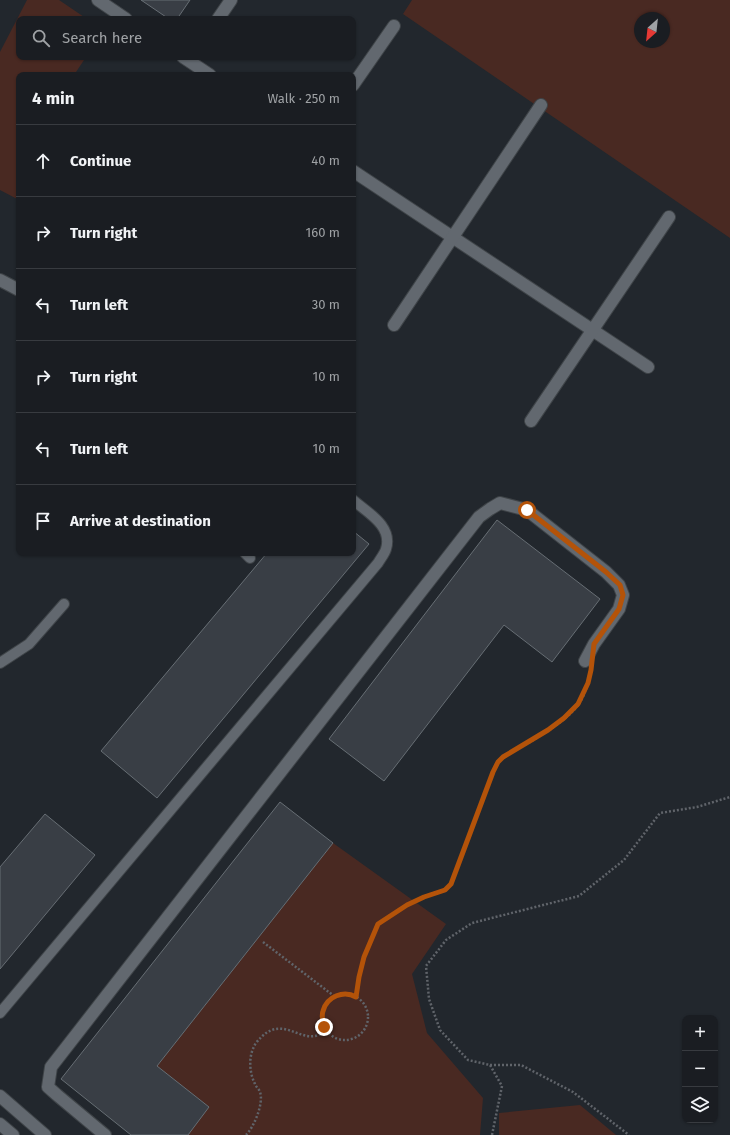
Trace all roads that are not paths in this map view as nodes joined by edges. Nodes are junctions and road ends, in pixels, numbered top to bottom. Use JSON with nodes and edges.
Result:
{"nodes":[{"id":1,"x":98,"y":0,"type":"edge"},
{"id":2,"x":231,"y":0,"type":"edge"},
{"id":3,"x":122,"y":16,"type":"edge"},
{"id":4,"x":220,"y":16,"type":"edge"},
{"id":5,"x":394,"y":26,"type":"dead end"},
{"id":6,"x":191,"y":60,"type":"edge"},
{"id":7,"x":206,"y":72,"type":"edge"},
{"id":8,"x":356,"y":81,"type":"edge"},
{"id":9,"x":541,"y":105,"type":"dead end"},
{"id":10,"x":356,"y":173,"type":"edge"},
{"id":11,"x":669,"y":217,"type":"dead end"},
{"id":12,"x":453,"y":238,"type":"junction"},
{"id":13,"x":0,"y":281,"type":"edge"},
{"id":14,"x":16,"y":289,"type":"edge"},
{"id":15,"x":394,"y":326,"type":"dead end"},
{"id":16,"x":592,"y":331,"type":"junction"},
{"id":17,"x":648,"y":367,"type":"dead end"},
{"id":18,"x":531,"y":421,"type":"dead end"},
{"id":19,"x":356,"y":503,"type":"edge"},
{"id":20,"x":64,"y":604,"type":"dead end"},
{"id":21,"x":0,"y":663,"type":"edge"},
{"id":22,"x":588,"y":666,"type":"road end"},
{"id":23,"x":2,"y":1007,"type":"edge"},
{"id":24,"x":0,"y":1096,"type":"edge"},
{"id":25,"x":0,"y":1124,"type":"edge"},
{"id":26,"x":13,"y":1135,"type":"edge"},
{"id":27,"x":45,"y":1135,"type":"edge"},
{"id":28,"x":104,"y":1135,"type":"edge"}],
"edges":[{"from":1,"to":3,"type":"street"},
{"from":2,"to":4,"type":"street"},
{"from":5,"to":8,"type":"street"},
{"from":6,"to":7,"type":"street"},
{"from":9,"to":12,"type":"street"},
{"from":10,"to":12,"type":"street"},
{"from":11,"to":16,"type":"street"},
{"from":12,"to":15,"type":"street"},
{"from":12,"to":16,"type":"street"},
{"from":13,"to":14,"type":"street"},
{"from":16,"to":17,"type":"street"},
{"from":16,"to":18,"type":"street"},
{"from":19,"to":23,"type":"lane"},
{"from":20,"to":21,"type":"lane"},
{"from":22,"to":28,"type":"street"},
{"from":24,"to":27,"type":"street"},
{"from":25,"to":26,"type":"street"}]}
